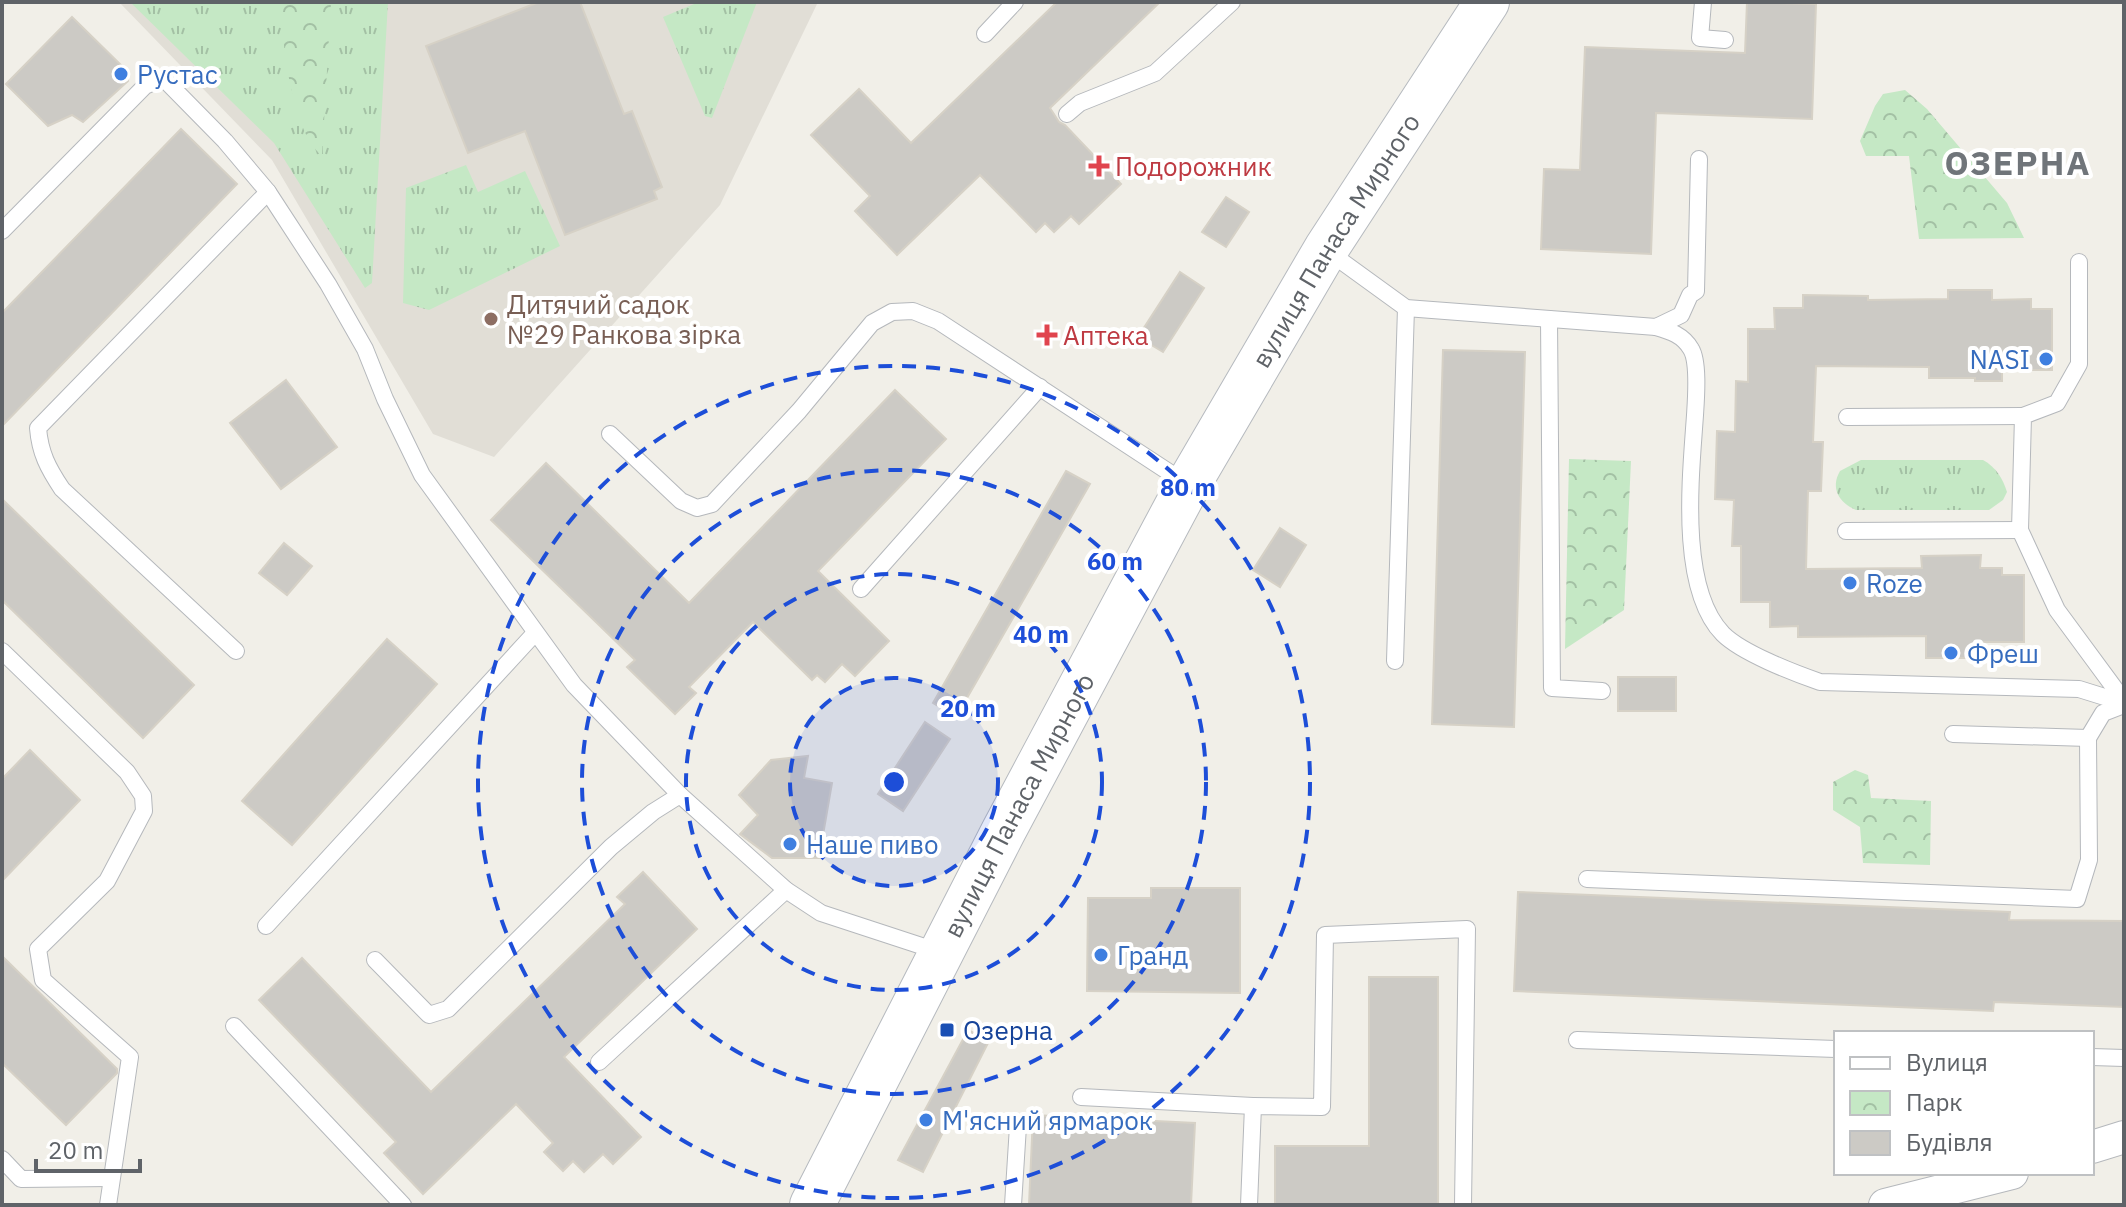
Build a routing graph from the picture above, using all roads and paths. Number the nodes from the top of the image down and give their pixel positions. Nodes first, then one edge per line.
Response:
1 (1015, 2) edge
2 (1232, 2) edge
3 (1487, 2) edge
4 (1703, 2) edge
5 (985, 34) dead end
6 (1725, 40) dead end
7 (1067, 114) dead end
8 (1699, 159) dead end
9 (268, 192) junction
10 (2, 231) edge
11 (1326, 249) junction
12 (2079, 262) dead end
13 (1406, 308) junction
14 (1549, 319) junction
15 (1656, 327) junction
16 (1040, 387) junction
17 (2023, 416) junction
18 (1847, 417) dead end
19 (610, 434) dead end
20 (1188, 485) junction
21 (2020, 530) junction
22 (1846, 531) dead end
23 (861, 589) dead end
24 (535, 633) junction
25 (2, 651) edge
26 (236, 651) dead end
27 (1395, 661) dead end
28 (1602, 691) dead end
29 (2124, 703) edge
30 (1953, 734) dead end
31 (2088, 738) junction
32 (680, 795) junction
33 (1587, 879) dead end
34 (786, 890) junction
35 (266, 926) dead end
36 (941, 953) junction
37 (375, 960) dead end
38 (234, 1026) dead end
39 (1577, 1040) dead end
40 (1834, 1049) edge
41 (2094, 1057) edge
42 (2124, 1058) edge
43 (599, 1062) dead end
44 (1081, 1097) dead end
45 (1253, 1106) junction
46 (1018, 1126) dead end
47 (2124, 1137) edge
48 (2094, 1146) edge
49 (2, 1159) edge
50 (2004, 1175) edge
51 (110, 1178) junction
52 (108, 1205) edge
53 (403, 1205) edge
54 (812, 1205) edge
55 (1013, 1205) edge
56 (1249, 1205) edge
57 (1463, 1205) edge
58 (1885, 1205) edge

1 - 5 lane
2 - 7 lane
3 - 11 main road, вулиця Панаса Мирного
4 - 6 lane
8 - 15 lane
9 - 10 lane
9 - 24 lane
9 - 26 lane
11 - 13 lane
11 - 20 main road, вулиця Панаса Мирного
12 - 17 lane
13 - 14 lane
13 - 27 lane
14 - 15 lane
14 - 28 lane
15 - 29 lane
16 - 19 lane
16 - 20 lane
16 - 23 lane
17 - 18 lane
17 - 21 lane
20 - 36 main road, вулиця Панаса Мирного
21 - 22 lane
21 - 29 lane
24 - 32 lane
24 - 35 lane
25 - 51 lane
29 - 31 lane
30 - 31 lane
31 - 33 lane
32 - 34 lane
32 - 37 lane
34 - 36 lane
34 - 43 lane
36 - 54 main road, вулиця Панаса Мирного
38 - 53 lane
39 - 40 lane
41 - 42 lane
44 - 45 lane
45 - 56 lane
45 - 57 lane
46 - 55 lane
47 - 48 street
49 - 51 lane
50 - 58 street
51 - 52 lane

